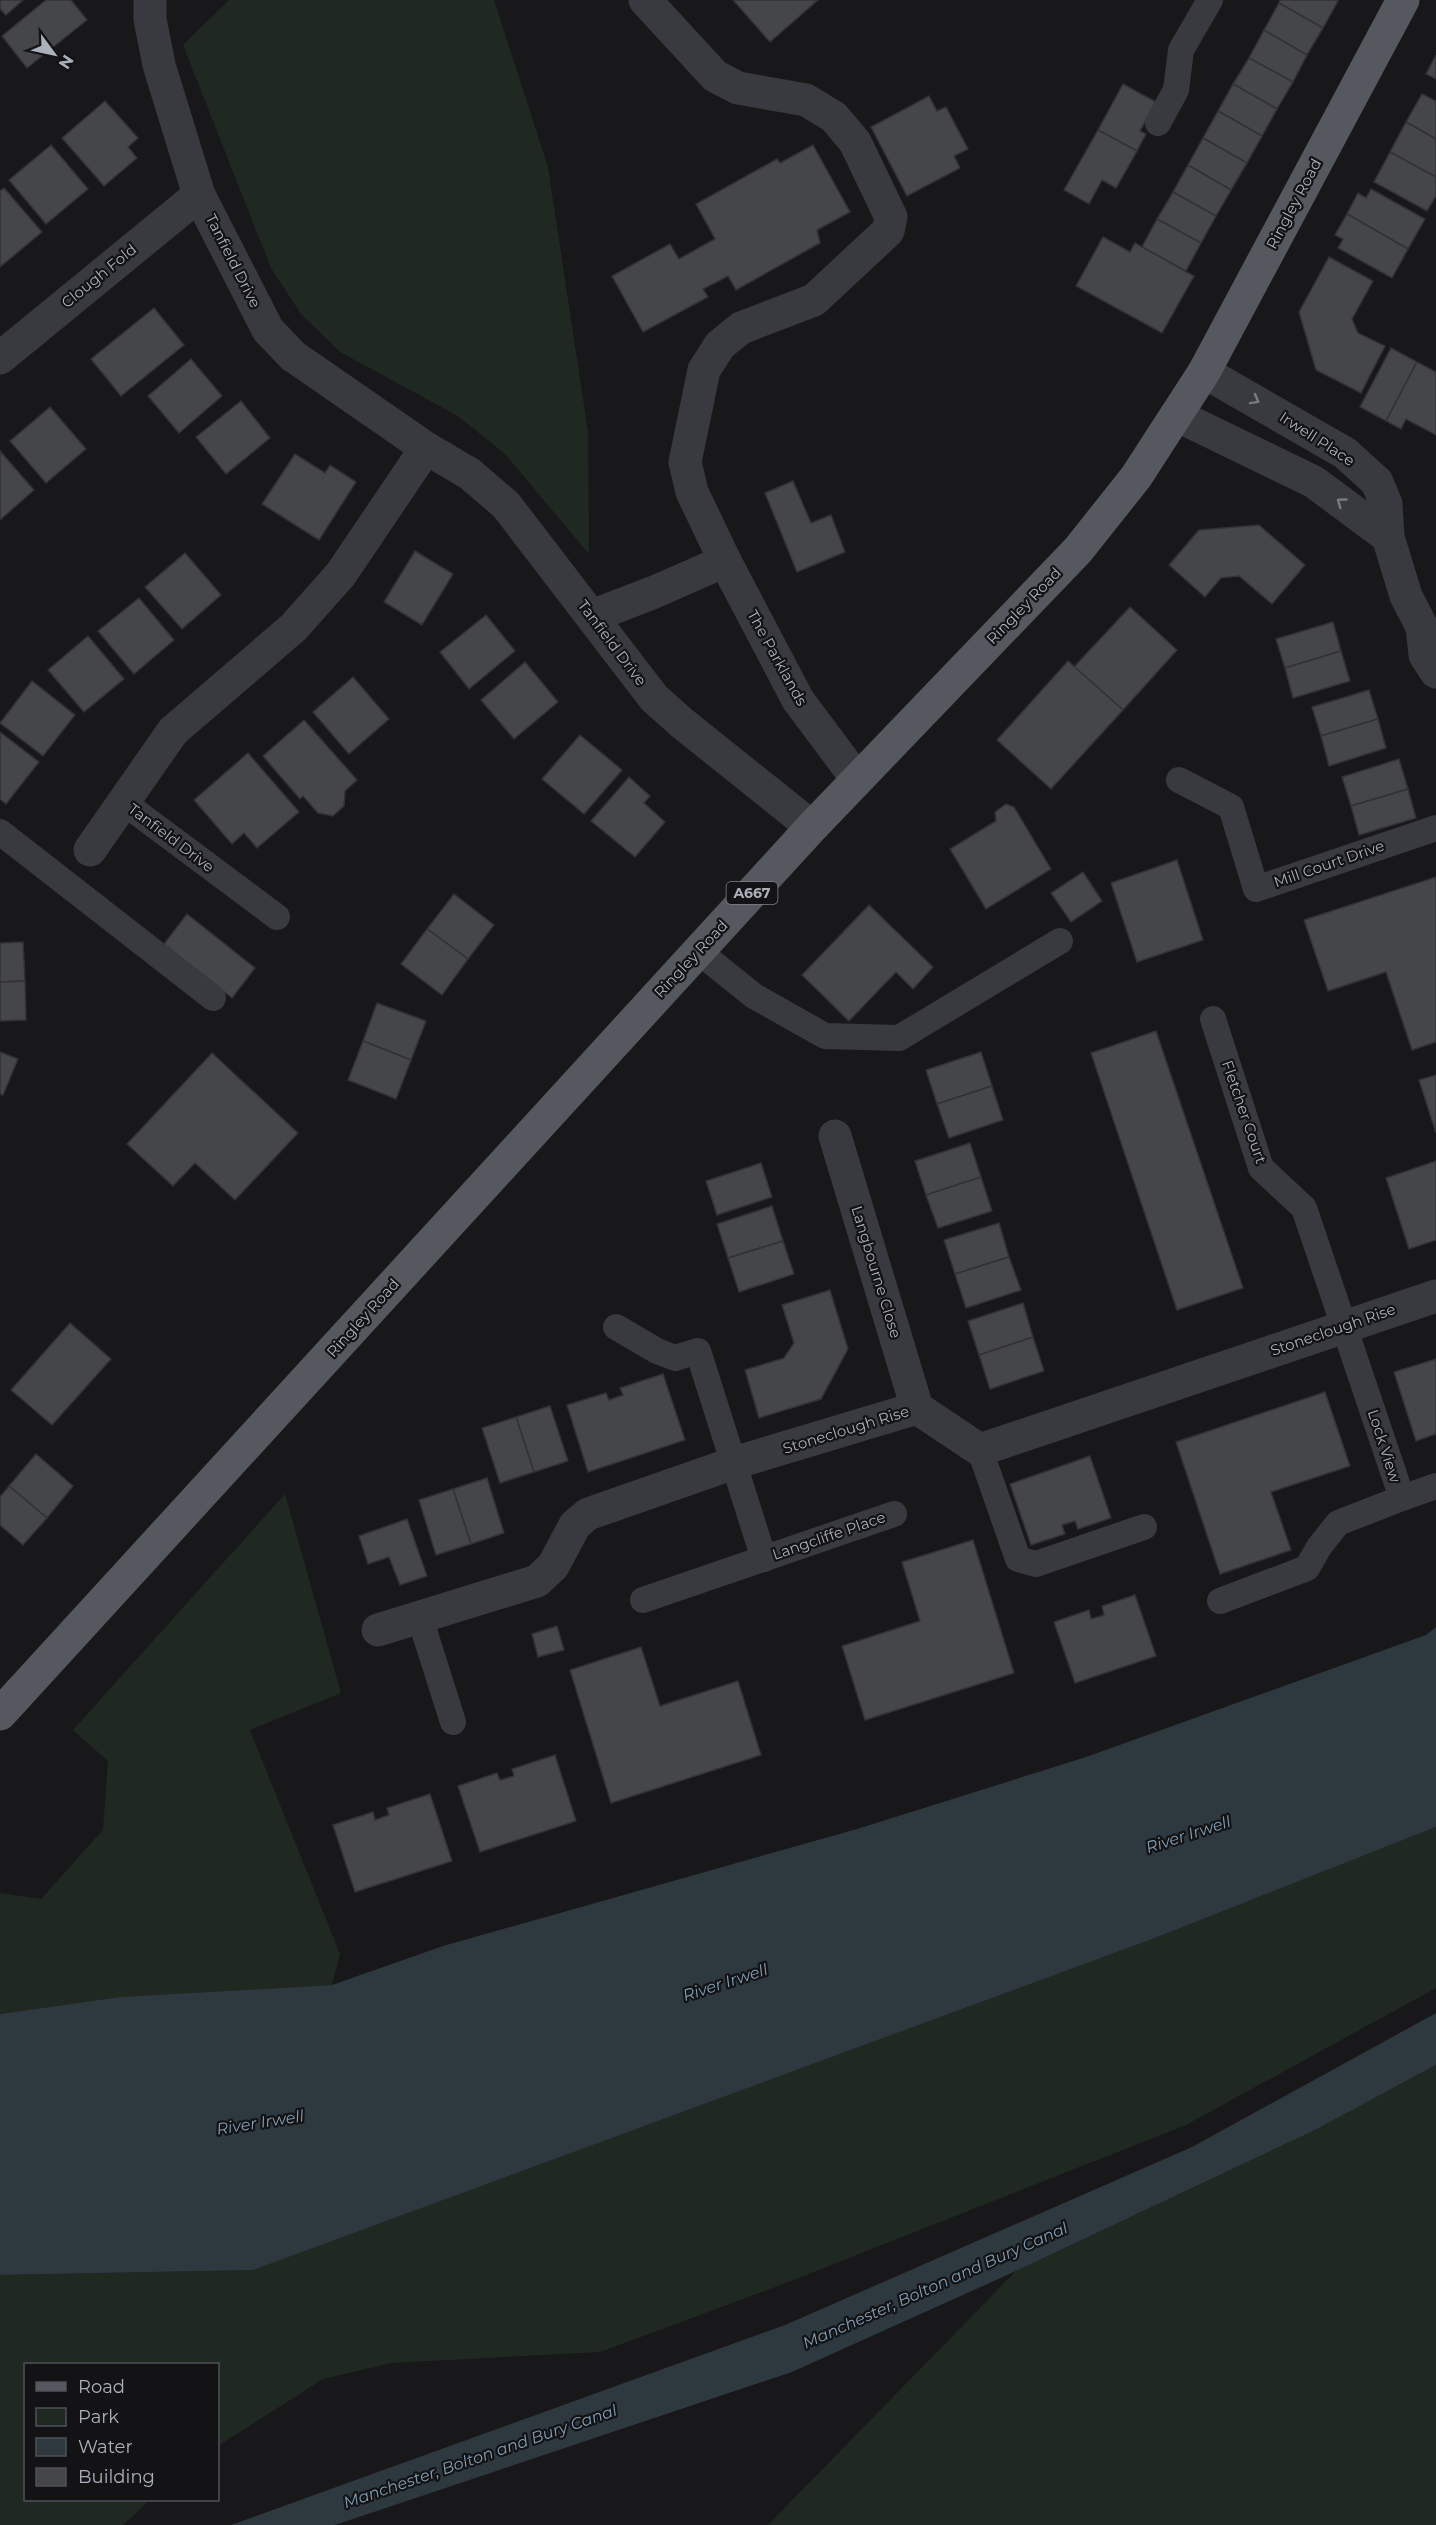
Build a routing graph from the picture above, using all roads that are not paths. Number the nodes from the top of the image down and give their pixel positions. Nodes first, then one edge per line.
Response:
1 (150, 0) edge
2 (645, 0) edge
3 (1210, 0) edge
4 (1403, 0) edge
5 (1158, 123) dead end
6 (199, 195) junction
7 (0, 358) edge
8 (1204, 372) junction
9 (1176, 415) junction
10 (426, 448) junction
11 (1388, 537) junction
12 (725, 561) junction
13 (592, 616) junction
14 (1429, 631) edge
15 (1436, 672) edge
16 (857, 779) junction
17 (1179, 780) dead end
18 (123, 802) junction
19 (812, 827) junction
20 (1436, 828) edge
21 (0, 832) edge
22 (90, 850) dead end
23 (277, 917) dead end
24 (1060, 941) dead end
25 (698, 951) junction
26 (213, 998) dead end
27 (1213, 1019) dead end
28 (836, 1136) dead end
29 (1436, 1296) edge
30 (1344, 1326) junction
31 (616, 1327) dead end
32 (917, 1408) junction
33 (980, 1450) junction
34 (734, 1463) junction
35 (1436, 1486) edge
36 (1402, 1498) junction
37 (894, 1514) dead end
38 (1144, 1527) dead end
39 (764, 1558) junction
40 (643, 1600) dead end
41 (1220, 1601) dead end
42 (420, 1618) junction
43 (378, 1630) dead end
44 (0, 1714) edge
45 (453, 1722) dead end

1 - 6 street, Tanfield Drive
2 - 12 street, The Parklands
3 - 5 lane
4 - 8 main road, Ringley Road / A667
6 - 7 street, Clough Fold
6 - 10 street, Tanfield Drive
8 - 9 main road, Ringley Road / A667
8 -> 11 street, Irwell Place
11 -> 9 street
9 - 16 main road, Ringley Road / A667
10 - 13 street, Tanfield Drive
10 - 18 street, Tanfield Drive
11 - 14 street, Irwell Place
12 - 13 street
12 - 16 street, The Parklands
13 - 19 street, Tanfield Drive
14 - 15 street, Irwell Place
16 - 19 main road, Ringley Road / A667
17 - 20 lane, Mill Court Drive
18 - 22 street, Tanfield Drive
18 - 23 lane, Tanfield Drive
19 - 25 main road, Ringley Road / A667
21 - 26 lane
24 - 25 lane
25 - 44 main road, Ringley Road / A667
27 - 30 lane, Fletcher Court
28 - 32 street, Langbourne Close
29 - 30 street, Stoneclough Rise
30 - 33 street, Stoneclough Rise
30 - 36 lane, Lock View
31 - 34 lane, Langcliffe Place
32 - 33 street, Stoneclough Rise
32 - 34 street, Stoneclough Rise
33 - 38 lane
34 - 39 lane, Langcliffe Place
34 - 42 street, Stoneclough Rise
35 - 36 lane
36 - 41 lane, Lock View
37 - 39 lane, Langcliffe Place
39 - 40 lane, Langcliffe Place
42 - 43 street, Stoneclough Rise
42 - 45 lane

